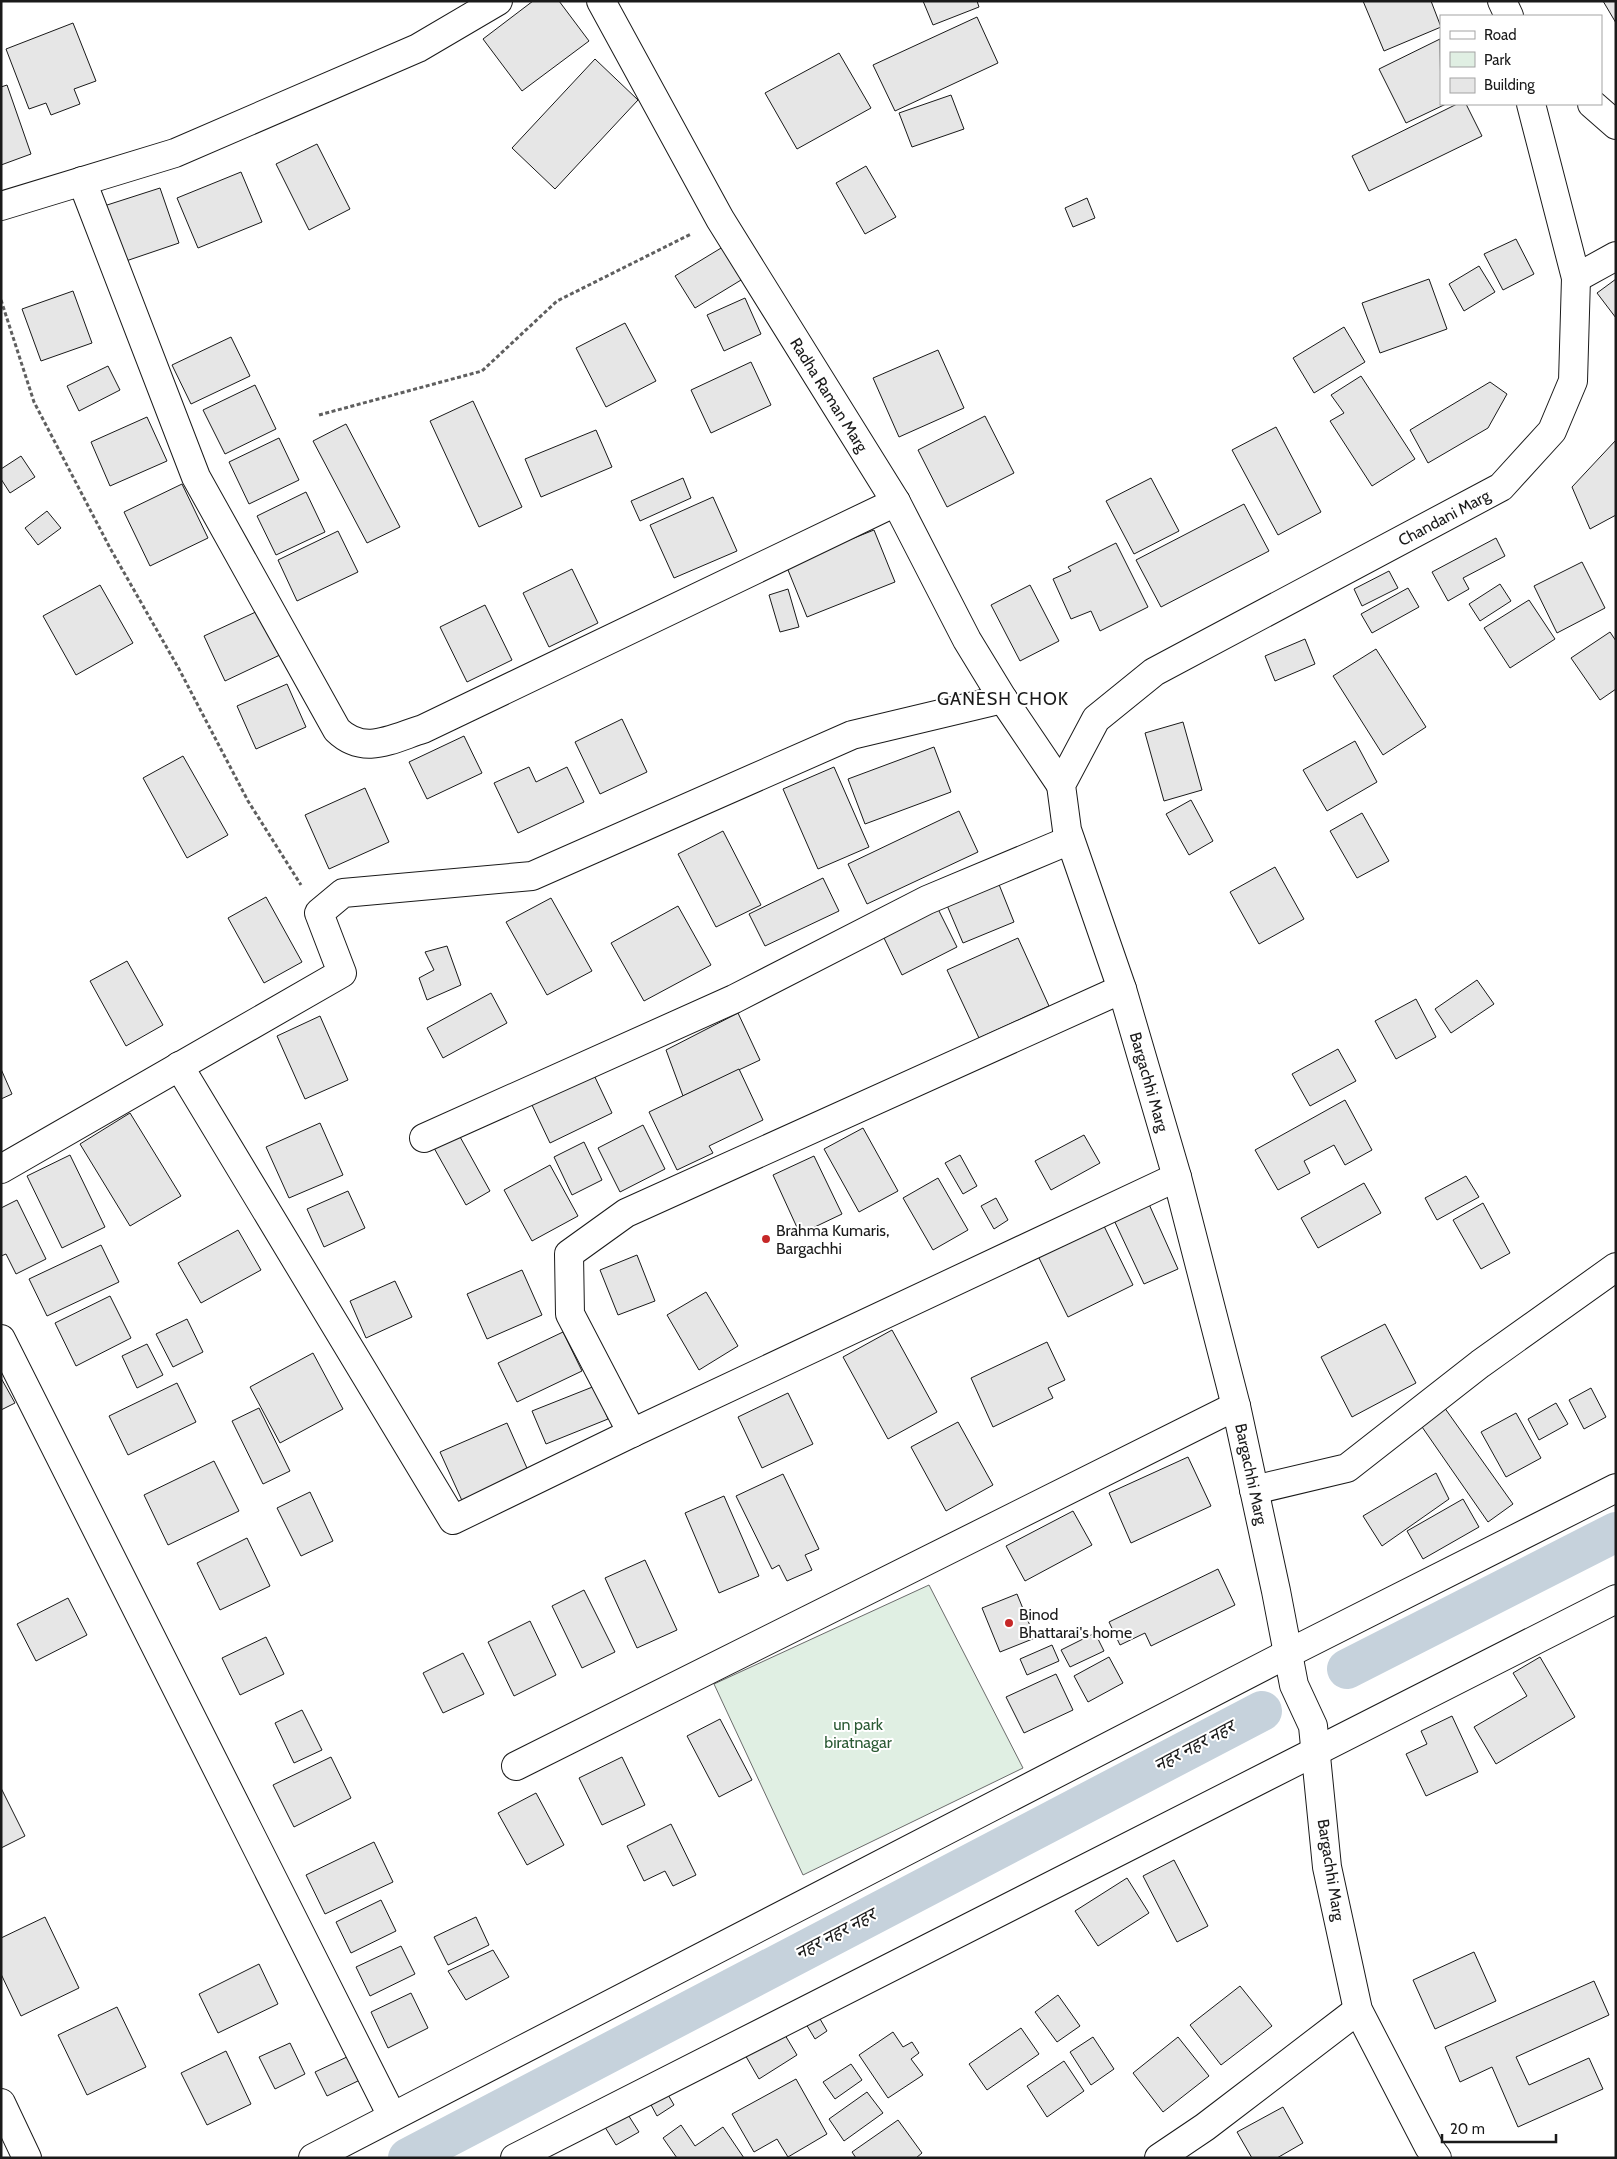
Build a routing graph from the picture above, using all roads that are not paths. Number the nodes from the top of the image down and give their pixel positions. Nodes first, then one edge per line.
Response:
1 (498, 1) edge
2 (601, 1) edge
3 (1502, 1) edge
4 (1509, 15) edge
5 (1531, 105) edge
6 (1593, 105) edge
7 (1616, 125) edge
8 (82, 181) junction
9 (1, 206) edge
10 (1616, 256) edge
11 (1576, 278) junction
12 (896, 502) junction
13 (1003, 699) junction
14 (1061, 785) junction
15 (1070, 840) junction
16 (1122, 989) junction
17 (179, 1066) junction
18 (424, 1138) dead end
19 (1, 1169) edge
20 (1177, 1177) junction
21 (1616, 1267) edge
22 (1, 1339) edge
23 (1236, 1406) junction
24 (632, 1433) junction
25 (1616, 1488) edge
26 (1254, 1490) junction
27 (1616, 1599) edge
28 (1289, 1653) junction
29 (1314, 1739) junction
30 (516, 1766) dead end
31 (1358, 2010) junction
32 (1, 2103) edge
33 (392, 2116) junction
34 (27, 2158) edge
35 (313, 2158) edge
36 (515, 2158) edge
37 (1159, 2158) edge
38 (1437, 2158) edge

1 - 8 street
2 - 12 street, Radha Raman Marg
3 - 4 street
5 - 11 street, Chandani Marg
6 - 7 street
8 - 9 street
8 - 12 street
10 - 11 street
11 - 14 street, Chandani Marg
12 - 13 street, Radha Raman Marg
13 - 14 street, Radha Raman Marg
13 - 17 street
14 - 15 street, Bargachhi Marg
15 - 16 street, Bargachhi Marg
15 - 18 street
16 - 20 street, Bargachhi Marg
16 - 24 street
17 - 19 street
17 - 24 street
20 - 23 street, Bargachhi Marg
20 - 24 street
21 - 26 street
22 - 33 street
23 - 26 street, Bargachhi Marg
23 - 30 street
25 - 28 street
26 - 28 street, Bargachhi Marg
27 - 29 street
28 - 29 street, Bargachhi Marg
28 - 33 street
29 - 31 street, Bargachhi Marg
29 - 36 street
31 - 37 street
31 - 38 street, Bargachhi Marg
32 - 34 street
33 - 35 street

